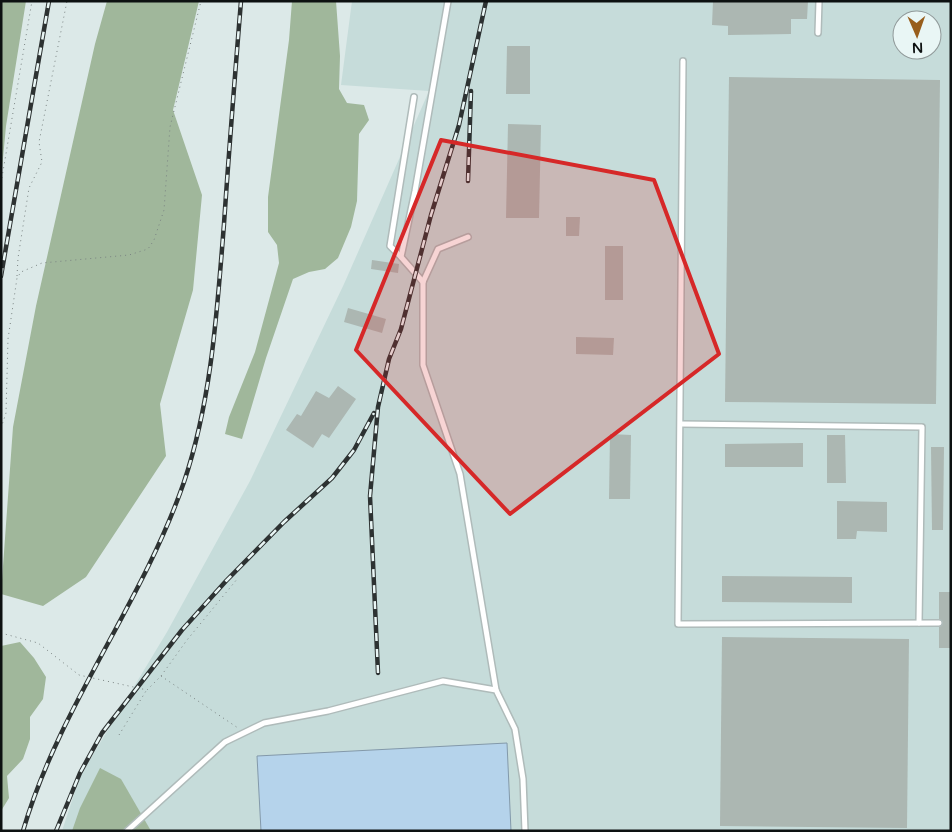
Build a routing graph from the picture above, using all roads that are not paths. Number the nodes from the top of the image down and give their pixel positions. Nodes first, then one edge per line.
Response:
1 (448, 1) edge
2 (819, 1) edge
3 (818, 33) dead end
4 (683, 61) dead end
5 (414, 97) dead end
6 (468, 237) dead end
7 (401, 257) junction
8 (423, 282) junction
9 (681, 424) junction
10 (919, 623) junction
11 (939, 623) dead end
12 (496, 690) junction
13 (127, 831) edge
14 (525, 831) edge

1 - 7 lane
2 - 3 lane
4 - 9 lane
5 - 7 lane
6 - 8 lane
7 - 8 lane
8 - 12 lane
9 - 10 lane
9 - 10 lane
10 - 11 lane
12 - 13 lane
12 - 14 lane

